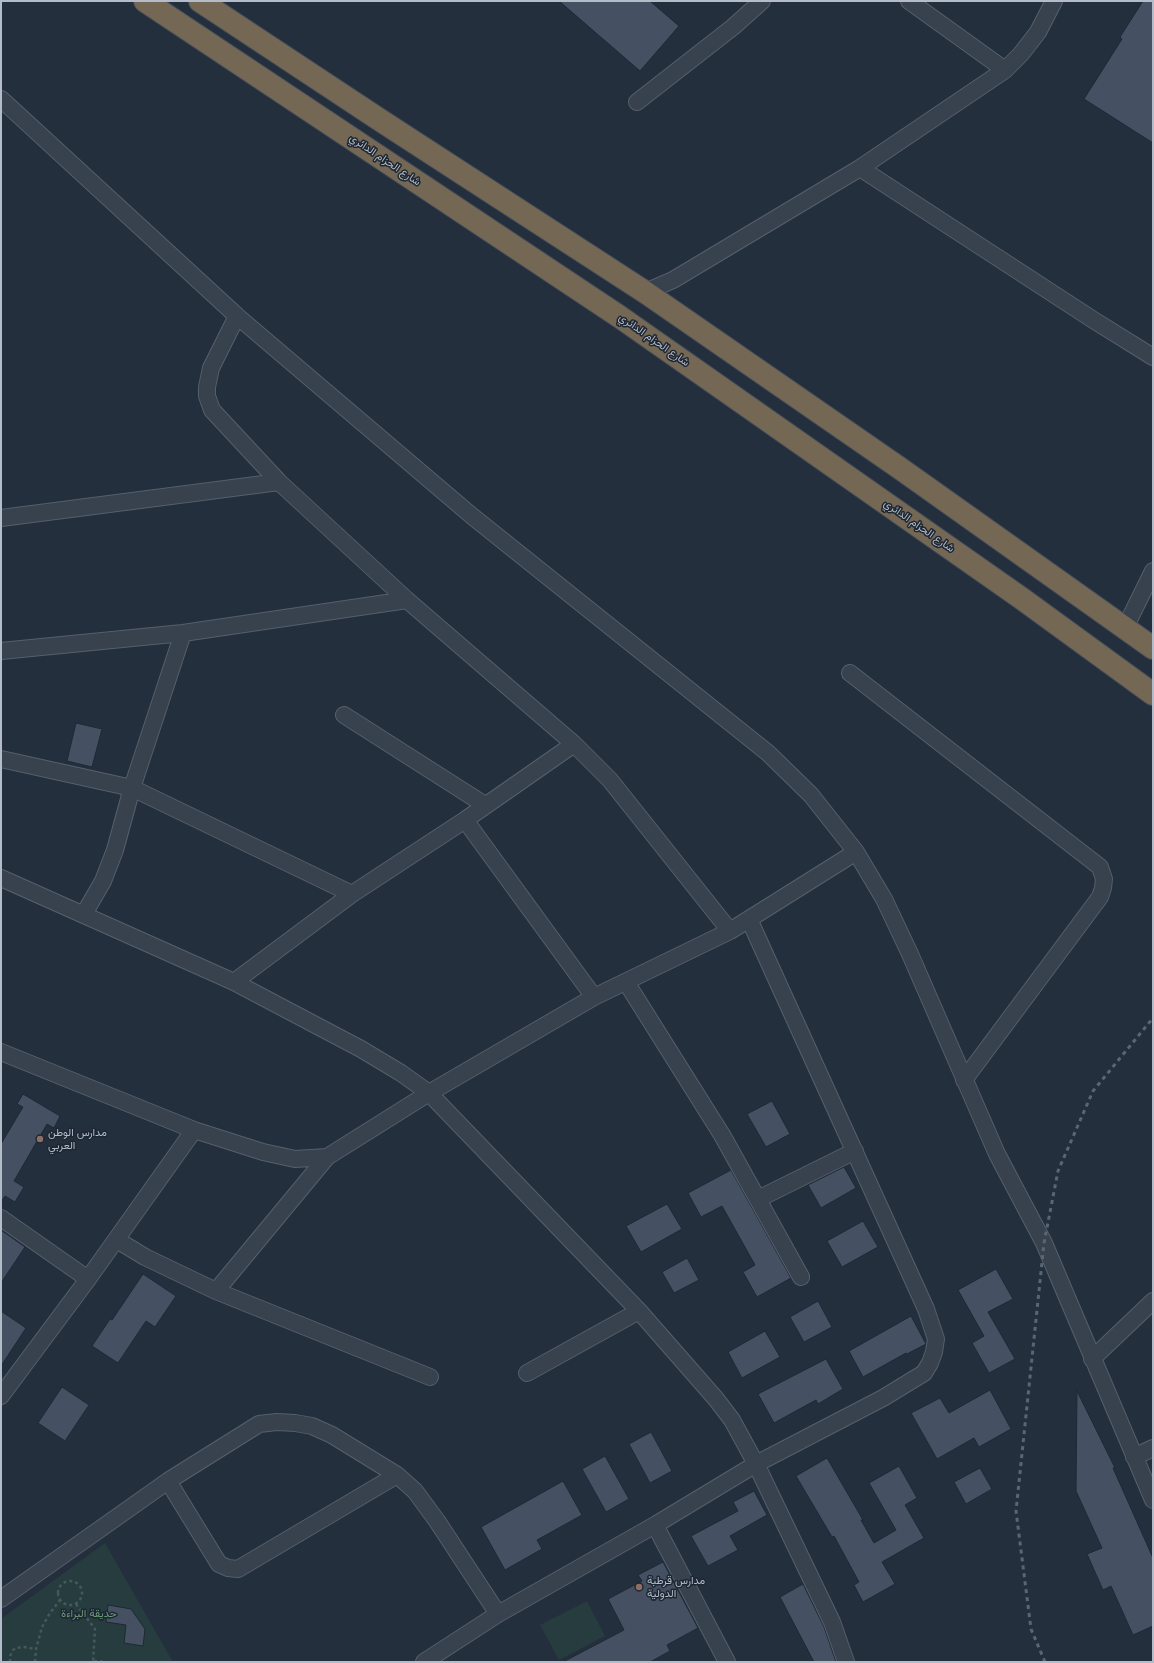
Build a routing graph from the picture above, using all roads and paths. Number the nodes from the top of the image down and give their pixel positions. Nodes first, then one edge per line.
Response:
1 (145, 1) edge
2 (200, 1) edge
3 (762, 1) edge
4 (909, 1) edge
5 (1054, 1) edge
6 (1005, 70) junction
7 (1, 99) edge
8 (638, 102) dead end
9 (860, 168) junction
10 (645, 292) junction
11 (237, 316) junction
12 (1153, 357) edge
13 (279, 482) junction
14 (1, 518) edge
15 (1153, 571) edge
16 (408, 600) junction
17 (1125, 628) junction
18 (183, 633) junction
19 (1153, 648) edge
20 (1, 651) edge
21 (850, 673) dead end
22 (1153, 694) edge
23 (344, 715) dead end
24 (574, 744) junction
25 (1, 759) edge
26 (132, 788) junction
27 (485, 805) junction
28 (465, 820) junction
29 (856, 852) junction
30 (1, 878) edge
31 (352, 894) junction
32 (84, 914) junction
33 (749, 920) junction
34 (730, 931) junction
35 (234, 982) junction
36 (626, 982) junction
37 (594, 997) junction
38 (1, 1052) edge
39 (964, 1080) junction
40 (429, 1092) junction
41 (194, 1130) junction
42 (855, 1151) junction
43 (327, 1157) junction
44 (758, 1199) junction
45 (1, 1218) edge
46 (117, 1240) junction
47 (801, 1277) dead end
48 (88, 1279) junction
49 (216, 1291) junction
50 (1153, 1301) edge
51 (639, 1311) junction
52 (1092, 1359) junction
53 (527, 1373) dead end
54 (430, 1377) dead end
55 (1, 1396) edge
56 (1153, 1448) edge
57 (1134, 1457) junction
58 (756, 1464) junction
59 (397, 1475) junction
60 (168, 1481) junction
61 (1153, 1500) edge
62 (655, 1524) junction
63 (1, 1599) edge
64 (60, 1600) junction
65 (76, 1604) junction
66 (498, 1614) junction
67 (36, 1649) junction
68 (94, 1661) edge
69 (10, 1662) edge
70 (35, 1662) edge
71 (105, 1662) edge
72 (424, 1662) edge
73 (728, 1662) edge
74 (846, 1662) edge

1 - 22 highway, شارع الحزام الدائري
2 - 10 highway
3 - 8 street
4 - 6 street
5 - 6 street
6 - 9 street
7 - 11 street
9 - 10 street
9 - 12 street
10 - 17 highway
11 - 13 street
11 - 29 street
13 - 14 street
13 - 16 street
15 - 17 street
16 - 18 street
16 - 24 street
17 - 19 highway
18 - 20 street
18 - 26 street
21 - 39 street
23 - 27 street
24 - 27 street
24 - 34 street
25 - 26 street
26 - 31 street
26 - 32 street
27 - 28 street
28 - 31 street
28 - 37 street
29 - 33 street
29 - 39 street
30 - 32 street
31 - 35 street
32 - 35 street
33 - 34 street
33 - 42 street
34 - 36 street
35 - 40 street
36 - 37 street
36 - 44 street
37 - 40 street
38 - 41 street
39 - 52 street
40 - 43 street
40 - 51 street
41 - 43 street
41 - 46 street
42 - 44 street
42 - 58 street
43 - 49 street
44 - 47 street
45 - 48 street
46 - 48 street
46 - 49 street
48 - 55 street
49 - 54 street
50 - 52 street
51 - 53 street
51 - 58 street
52 - 57 street
56 - 57 street
57 - 61 street
58 - 62 street
58 - 74 street
59 - 60 street
59 - 60 street
59 - 66 street
60 - 63 street
62 - 66 street
62 - 73 street
64 - 65 path
64 - 65 path
64 - 67 path
65 - 68 path
66 - 72 street
67 - 69 path
67 - 70 path
68 - 71 path

